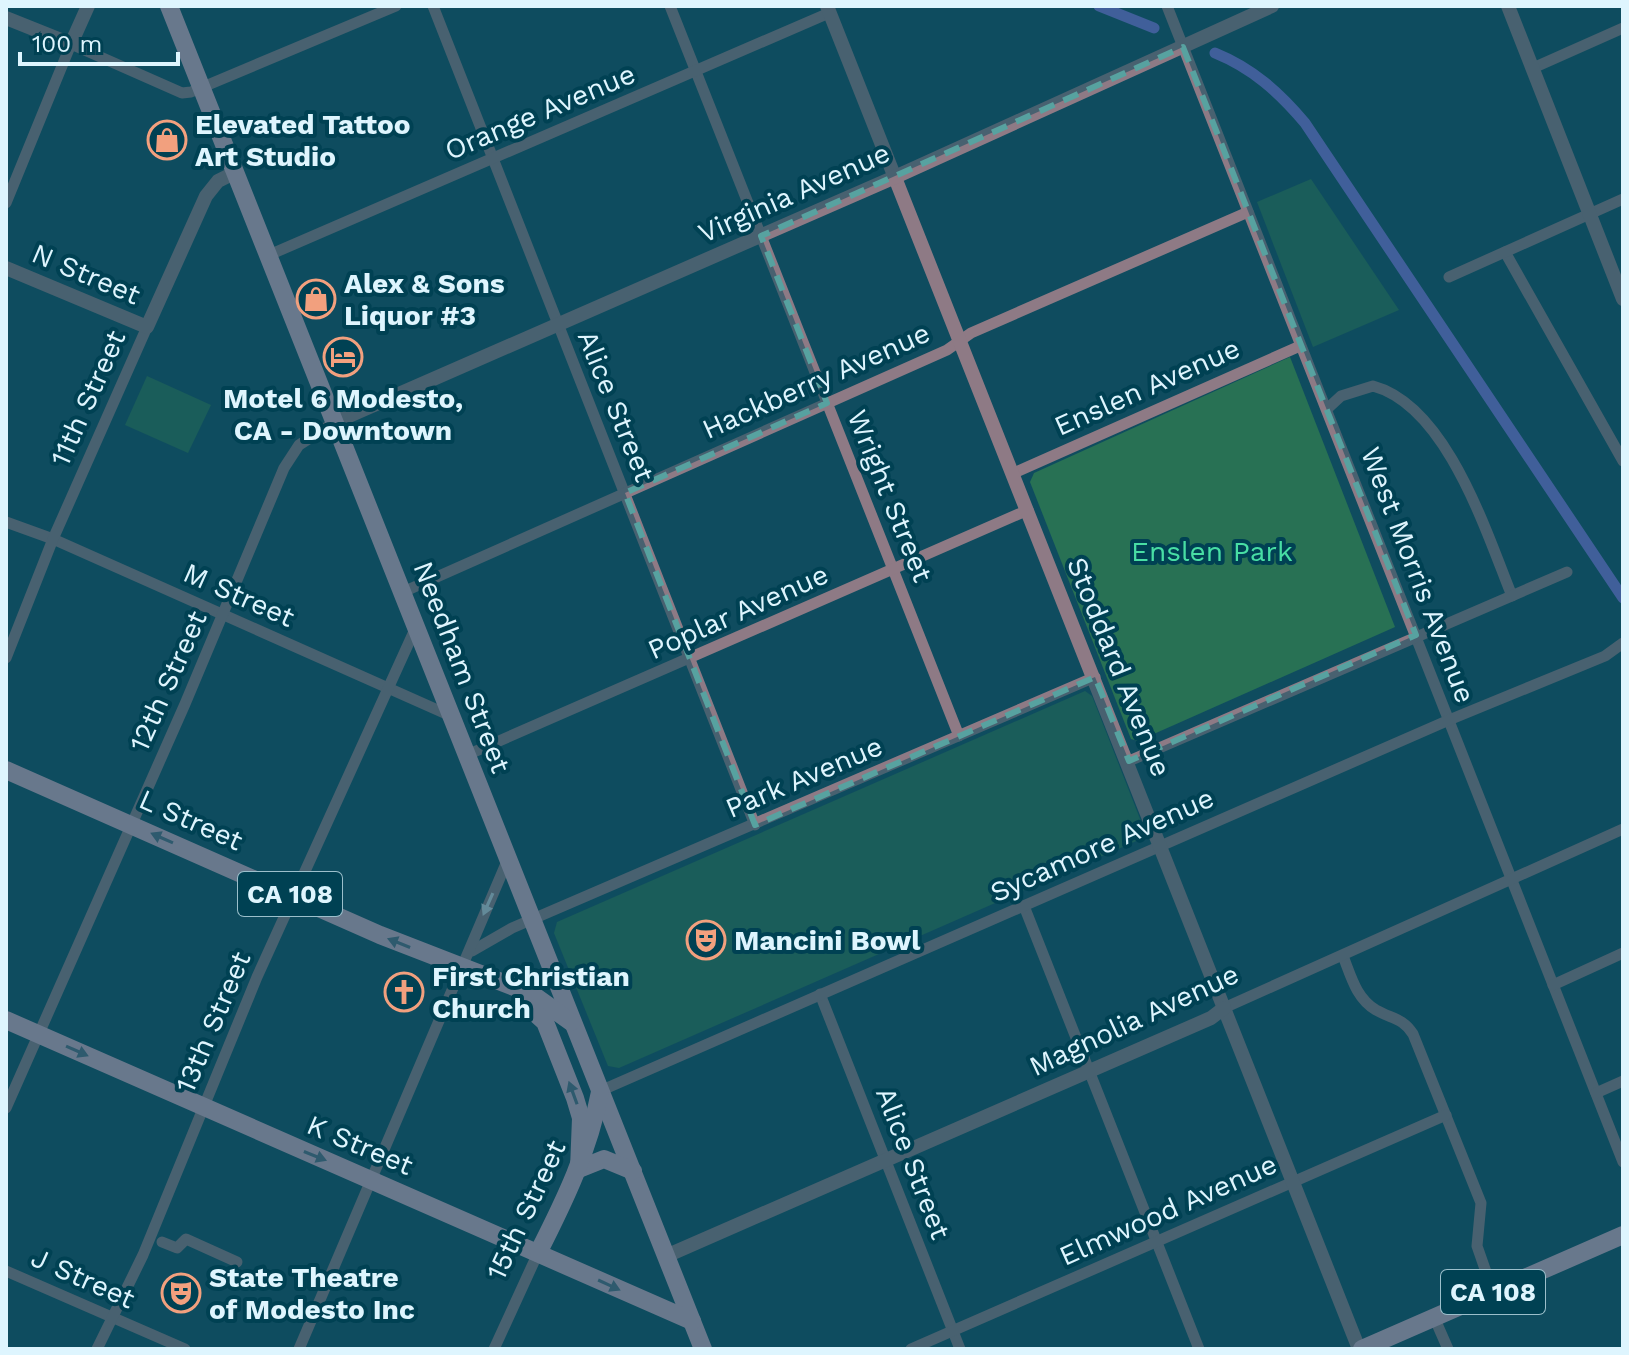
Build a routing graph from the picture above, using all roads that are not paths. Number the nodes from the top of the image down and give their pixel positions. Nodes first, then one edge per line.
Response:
1 (88, 6) edge
2 (169, 6) edge
3 (396, 6) edge
4 (433, 6) edge
5 (670, 6) edge
6 (1167, 6) edge
7 (1272, 6) edge
8 (1508, 6) edge
9 (828, 9) edge
10 (6, 18) edge
11 (1623, 28) edge
12 (71, 44) junction
13 (1183, 47) junction
14 (1533, 68) junction
15 (695, 70) junction
16 (203, 89) junction
17 (493, 158) junction
18 (236, 172) junction
19 (895, 177) junction
20 (1623, 199) edge
21 (6, 203) edge
22 (1248, 212) junction
23 (1590, 213) junction
24 (761, 236) junction
25 (1505, 252) junction
26 (269, 255) junction
27 (6, 268) edge
28 (1449, 277) dead end
29 (1623, 299) edge
30 (558, 324) junction
31 (147, 327) junction
32 (961, 340) junction
33 (1300, 346) junction
34 (827, 403) junction
35 (1327, 409) junction
36 (335, 422) junction
37 (1623, 461) edge
38 (1014, 473) junction
39 (625, 493) junction
40 (1028, 510) junction
41 (6, 522) edge
42 (53, 539) junction
43 (893, 570) junction
44 (1567, 572) dead end
45 (403, 592) junction
46 (1512, 596) junction
47 (224, 614) junction
48 (416, 627) junction
49 (1416, 635) junction
50 (1623, 643) edge
51 (6, 658) edge
52 (690, 660) junction
53 (1095, 677) junction
54 (390, 688) junction
55 (451, 716) junction
56 (1449, 720) junction
57 (959, 736) junction
58 (467, 755) junction
59 (1129, 761) junction
60 (6, 770) edge
61 (130, 824) junction
62 (755, 825) junction
63 (1623, 829) edge
64 (1160, 846) junction
65 (508, 859) junction
66 (1510, 878) junction
67 (294, 895) junction
68 (1024, 906) junction
69 (532, 921) junction
70 (472, 951) junction
71 (1623, 953) edge
72 (1343, 956) junction
73 (461, 968) junction
74 (506, 984) junction
75 (1553, 985) junction
76 (820, 994) junction
77 (1224, 1008) junction
78 (6, 1020) edge
79 (571, 1022) junction
80 (37, 1033) junction
81 (1089, 1072) junction
82 (1623, 1081) edge
83 (600, 1091) junction
84 (1596, 1093) junction
85 (203, 1107) junction
86 (6, 1108) edge
87 (1446, 1115) junction
88 (888, 1159) junction
89 (1623, 1162) edge
90 (579, 1169) junction
91 (633, 1171) junction
92 (371, 1179) junction
93 (1293, 1181) junction
94 (1623, 1235) edge
95 (162, 1242) dead end
96 (1157, 1243) junction
97 (538, 1253) junction
98 (666, 1256) junction
99 (237, 1262) dead end
100 (6, 1271) edge
101 (1493, 1292) junction
102 (112, 1317) junction
103 (1434, 1317) junction
104 (692, 1321) junction
105 (952, 1330) junction
106 (700, 1347) edge
107 (97, 1349) edge
108 (185, 1349) edge
109 (299, 1349) edge
110 (494, 1349) edge
111 (911, 1349) edge
112 (960, 1349) edge
113 (1199, 1349) edge
114 (1360, 1349) edge
115 (1448, 1349) edge

1 - 12 street
2 - 16 main road, Needham Street
3 - 16 street
4 - 17 street, Alice Street
5 - 15 street, Wright Street
6 - 13 street, West Morris Avenue
7 - 13 street, Virginia Avenue
8 - 14 street
9 - 15 street, Orange Avenue
9 - 19 street, Stoddard Avenue
10 - 12 street
11 - 14 street
12 - 16 street
12 - 21 street
13 - 19 street, Virginia Avenue
13 - 22 street, West Morris Avenue
14 - 23 street
15 - 17 street, Orange Avenue
15 - 24 street, Wright Street
16 - 18 main road, Needham Street
17 - 26 street, Orange Avenue
17 - 30 street, Alice Street
18 - 26 main road, Needham Street
18 - 31 street, 11th Street
19 - 24 street, Virginia Avenue
19 - 32 street, Stoddard Avenue
20 - 23 street
22 - 32 street, Hackberry Avenue
22 - 33 street, West Morris Avenue
23 - 25 street
23 - 29 street
24 - 30 street, Virginia Avenue
24 - 34 street, Wright Street
25 - 28 street
25 - 37 street
26 - 36 main road, Needham Street
27 - 31 street, N Street
30 - 36 street, Virginia Avenue
30 - 39 street, Alice Street
31 - 42 street, 11th Street
32 - 34 street, Hackberry Avenue
32 - 38 street, Stoddard Avenue
33 - 35 street, West Morris Avenue
33 - 38 street, Enslen Avenue
34 - 39 street, Hackberry Avenue
34 - 43 street, Wright Street
35 - 46 street
35 - 49 street, West Morris Avenue
36 - 45 main road, Needham Street
36 - 47 street, 12th Street
38 - 40 street, Stoddard Avenue
39 - 45 street, Hackberry Avenue
39 - 52 street, Alice Street
40 - 43 street, Poplar Avenue
40 - 53 street, Stoddard Avenue
41 - 42 street, M Street
42 - 47 street, M Street
42 - 51 street, 11th Street
43 - 52 street, Poplar Avenue
43 - 57 street, Wright Street
44 - 46 street
45 - 48 main road, Needham Street
46 - 49 street
47 - 54 street, M Street
47 - 61 street, 12th Street
48 - 54 street, 13th Street
48 - 55 main road, Needham Street
49 - 56 street, West Morris Avenue
49 - 59 street
50 - 56 street, Sycamore Avenue
52 - 58 street, Poplar Avenue
52 - 62 street, Alice Street
53 - 57 street, Park Avenue
53 - 59 street, Stoddard Avenue
54 - 55 street, M Street
54 - 67 street, 13th Street
55 - 58 main road, Needham Street
56 - 64 street, Sycamore Avenue
56 - 66 street, West Morris Avenue
57 - 62 street, Park Avenue
58 - 65 main road, Needham Street
59 - 64 street, Stoddard Avenue
60 - 61 main road, L Street / CA 108
67 -> 61 main road, L Street / CA 108
61 - 80 street, 12th Street
62 - 69 street, Park Avenue
63 - 66 street, Magnolia Avenue
64 - 68 street, Sycamore Avenue
64 - 77 street, Stoddard Avenue
65 - 69 main road, Needham Street
65 -> 70 street
66 - 72 street, Magnolia Avenue
66 - 75 street, West Morris Avenue
73 -> 67 main road, L Street / CA 108
67 - 85 street, 13th Street
68 - 76 street, Sycamore Avenue
68 - 81 street
69 - 70 street, Park Avenue
69 - 79 main road, Needham Street
70 - 73 street
71 - 75 street
72 - 77 street, Magnolia Avenue
72 - 87 street
73 - 74 main road, L Street / CA 108
73 - 92 street
74 - 79 main road, L Street / CA 108
90 -> 74 main road
75 - 84 street, West Morris Avenue
76 - 83 street, Sycamore Avenue
76 - 88 street, Alice Street
77 - 81 street, Magnolia Avenue
77 - 93 street, Stoddard Avenue
78 - 80 main road, K Street
79 - 83 main road, Needham Street
80 -> 85 main road, K Street
80 - 86 street, 12th Street
81 - 88 street, Magnolia Avenue
81 - 96 street
82 - 84 street
83 - 90 main road, 15th Street
83 - 91 main road, Needham Street
84 - 89 street, West Morris Avenue
85 -> 92 main road, K Street
85 - 102 street, 13th Street
87 - 93 street, Elmwood Avenue
87 - 101 street
88 - 98 street, Magnolia Avenue
88 - 105 street, Alice Street
90 - 91 main road
90 - 97 main road, 15th Street
91 - 98 main road, Needham Street
92 - 97 main road, K Street
92 - 109 street
93 - 96 street, Elmwood Avenue
93 - 114 street, Stoddard Avenue
94 - 101 main road, CA 108
95 - 99 street
96 - 105 street, Elmwood Avenue
96 - 113 street
97 -> 104 main road, K Street
97 - 110 street, 15th Street
98 - 104 main road, Needham Street
100 - 102 street, J Street
101 - 103 main road, CA 108
102 - 107 street, 13th Street
102 - 108 street, J Street
103 - 114 main road, CA 108
103 - 115 street
104 - 106 main road, Needham Street
105 - 111 street, Elmwood Avenue
105 - 112 street, Alice Street

